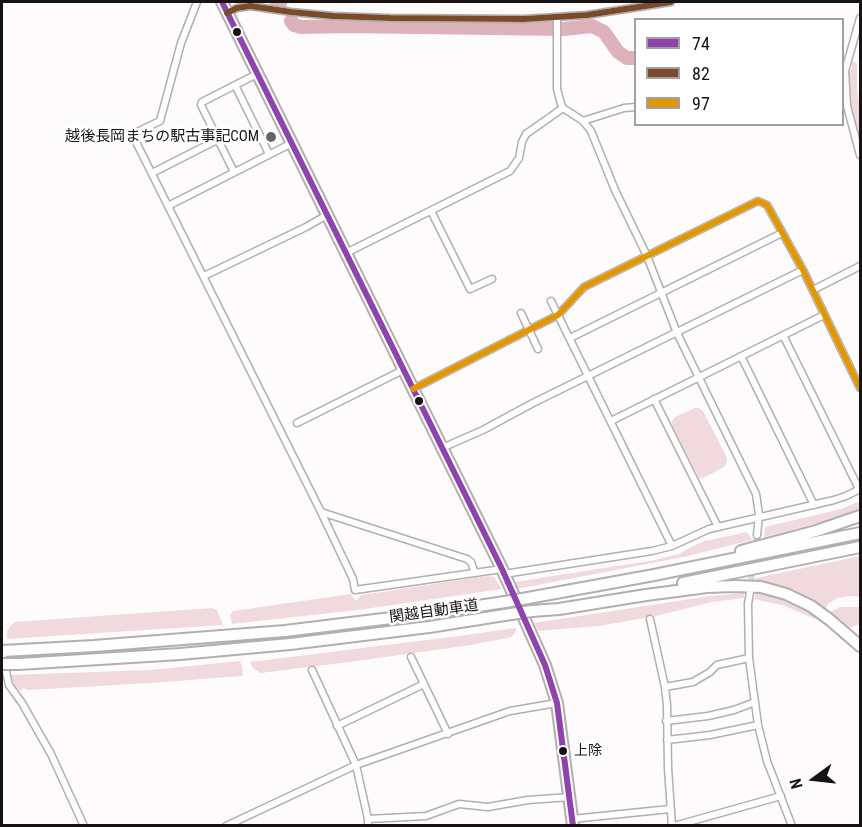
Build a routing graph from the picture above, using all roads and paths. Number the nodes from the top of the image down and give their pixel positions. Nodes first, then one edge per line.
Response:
1 (197, 2) edge
2 (222, 2) edge
3 (667, 2) edge
4 (227, 13) junction
5 (861, 18) edge
6 (557, 21) junction
7 (844, 71) edge
8 (257, 74) junction
9 (235, 86) junction
10 (634, 107) edge
11 (563, 108) junction
12 (583, 121) junction
13 (217, 140) junction
14 (292, 143) junction
15 (269, 154) junction
16 (861, 155) edge
17 (234, 172) junction
18 (152, 173) junction
19 (168, 206) junction
20 (431, 211) junction
21 (327, 215) junction
22 (782, 233) junction
23 (346, 253) junction
24 (647, 256) junction
25 (861, 266) edge
26 (803, 270) junction
27 (204, 276) junction
28 (492, 279) dead end
29 (813, 290) junction
30 (661, 293) junction
31 (551, 301) dead end
32 (521, 313) dead end
33 (558, 315) junction
34 (824, 315) junction
35 (528, 330) junction
36 (677, 333) junction
37 (783, 334) junction
38 (570, 338) junction
39 (538, 349) dead end
40 (741, 356) junction
41 (403, 370) junction
42 (588, 377) junction
43 (698, 377) junction
44 (861, 388) edge
45 (413, 389) junction
46 (654, 399) junction
47 (610, 421) junction
48 (297, 423) dead end
49 (442, 448) junction
50 (860, 489) edge
51 (814, 504) junction
52 (321, 512) junction
53 (861, 516) edge
54 (759, 518) junction
55 (718, 527) junction
56 (861, 533) edge
57 (758, 535) tunnel mouth
58 (672, 546) junction
59 (861, 547) edge
60 (503, 571) junction
61 (475, 573) junction
62 (583, 588) junction
63 (750, 592) tunnel mouth
64 (532, 611) junction
65 (650, 619) dead end
66 (861, 646) edge
67 (2, 652) edge
68 (411, 657) dead end
69 (749, 658) junction
70 (2, 664) edge
71 (312, 669) dead end
72 (424, 684) junction
73 (665, 687) junction
74 (755, 702) junction
75 (556, 703) junction
76 (666, 721) junction
77 (758, 725) junction
78 (337, 726) junction
79 (448, 734) junction
80 (667, 740) junction
81 (356, 765) junction
82 (780, 796) junction
83 (570, 797) junction
84 (670, 809) junction
85 (368, 822) edge
86 (573, 822) edge
87 (84, 825) edge
88 (226, 825) edge
89 (673, 825) edge
90 (792, 825) edge

1 - 18 street
2 - 4 highway
3 - 6 street
4 - 6 street
4 - 8 highway
5 - 7 street
6 - 11 street
7 - 16 street
8 - 9 street
8 - 14 highway
9 - 13 street
9 - 15 street
10 - 12 street
11 - 12 street
11 - 20 street
12 - 24 street
13 - 17 street
13 - 18 street
14 - 15 street
14 - 21 highway
15 - 17 street
17 - 19 street
18 - 19 street
19 - 27 street
20 - 23 street
20 - 28 street
21 - 23 highway
21 - 27 street
22 - 24 street
22 - 26 street
22 - 30 street
23 - 41 highway
24 - 30 street
24 - 33 street
25 - 29 street
26 - 29 street
26 - 36 street
27 - 52 street
29 - 34 street
30 - 36 street
30 - 38 street
31 - 33 street
32 - 35 street
33 - 35 street
33 - 38 street
34 - 37 street
34 - 44 street
35 - 39 street
35 - 45 street
36 - 42 street
36 - 43 street
37 - 40 street
37 - 50 street
38 - 42 street
40 - 43 street
40 - 51 street
41 - 45 highway
41 - 48 street
42 - 47 street
42 - 49 street
43 - 46 street
43 - 54 street
45 - 49 highway
46 - 47 street
46 - 55 street
47 - 58 street
49 - 60 highway
50 - 51 street
51 - 54 street
52 - 61 street
52 - 61 street
53 - 62 highway
54 - 55 street
54 - 57 street
55 - 58 street
56 - 62 highway, 関越自動車道
58 - 60 street
59 - 64 highway, 関越自動車道
60 - 61 street
60 - 75 highway
62 - 67 highway, 関越自動車道, bridge
63 - 69 street
64 - 66 highway
64 - 70 highway, 関越自動車道, bridge
65 - 73 street
67 - 87 street
68 - 72 street
69 - 73 street
69 - 74 street
71 - 78 street
72 - 78 street
72 - 79 street
73 - 76 street
74 - 76 street
74 - 77 street
75 - 79 street
75 - 83 highway
76 - 80 street
77 - 80 street
77 - 82 street
78 - 81 street
79 - 81 street
80 - 84 street
81 - 85 street
81 - 88 street
82 - 89 street
82 - 90 street
83 - 85 street
83 - 86 highway
84 - 86 street
84 - 89 street

